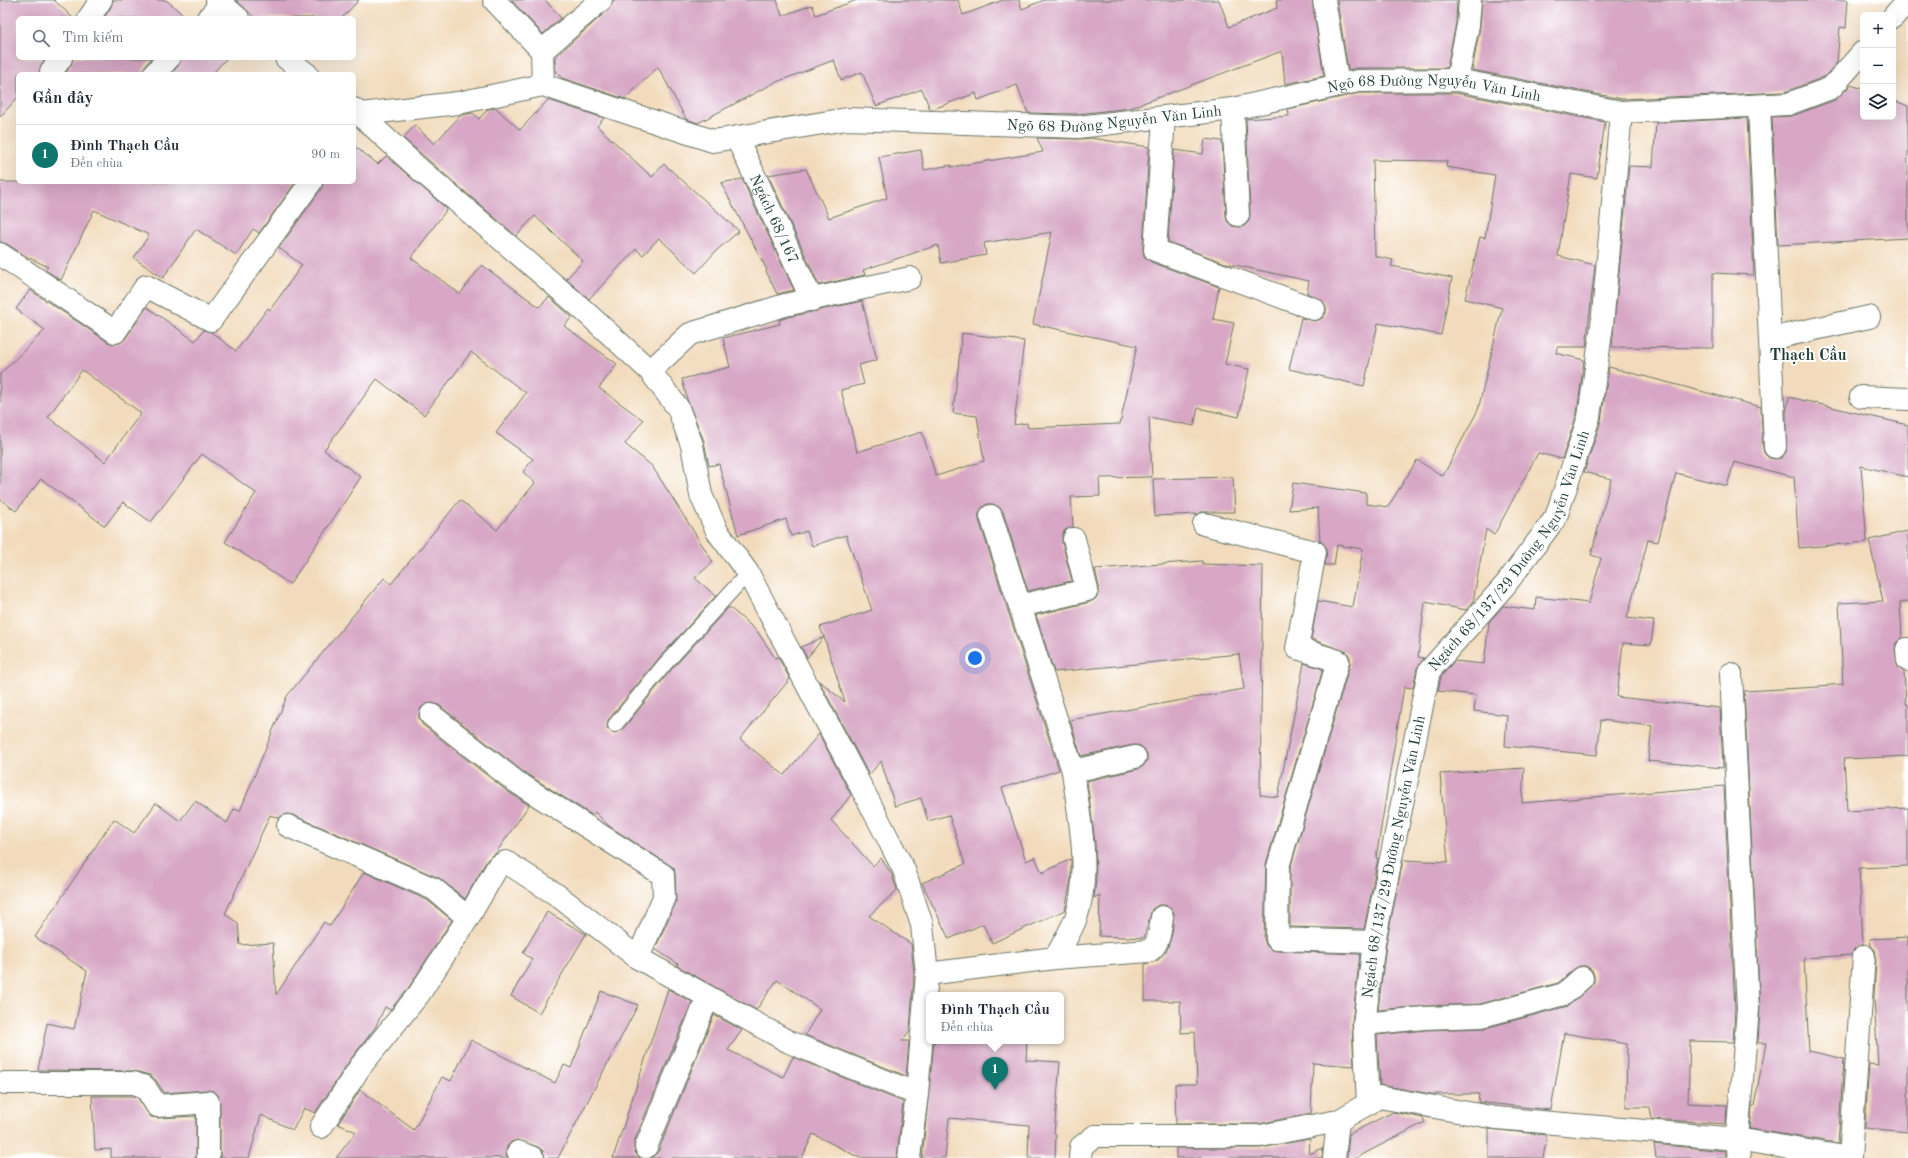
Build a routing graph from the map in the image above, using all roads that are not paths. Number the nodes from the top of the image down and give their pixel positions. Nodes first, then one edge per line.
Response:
1 (101, 0) edge
2 (494, 0) edge
3 (601, 0) edge
4 (1324, 0) edge
5 (1470, 0) edge
6 (1908, 0) edge
7 (215, 7) edge
8 (1896, 14) edge
9 (90, 16) edge
10 (234, 16) edge
11 (542, 51) junction
12 (1860, 55) edge
13 (168, 60) edge
14 (289, 60) edge
15 (156, 72) edge
16 (304, 72) edge
17 (1457, 80) junction
18 (544, 85) junction
19 (1338, 85) junction
20 (1759, 106) junction
21 (1233, 109) junction
22 (1621, 112) junction
23 (356, 115) edge
24 (1164, 117) junction
25 (737, 138) junction
26 (310, 184) edge
27 (1238, 216) dead end
28 (0, 254) edge
29 (910, 278) dead end
30 (812, 300) junction
31 (1314, 309) dead end
32 (1869, 317) dead end
33 (1770, 339) junction
34 (650, 371) junction
35 (1861, 397) dead end
36 (1908, 399) edge
37 (1775, 447) dead end
38 (991, 516) dead end
39 (1204, 524) dead end
40 (1074, 539) dead end
41 (748, 573) junction
42 (1020, 606) junction
43 (1731, 674) dead end
44 (431, 715) dead end
45 (615, 725) dead end
46 (1134, 757) dead end
47 (1072, 771) junction
48 (288, 826) dead end
49 (1162, 917) dead end
50 (468, 918) junction
51 (1374, 942) junction
52 (1864, 956) dead end
53 (638, 958) junction
54 (1055, 958) junction
55 (927, 974) junction
56 (1582, 978) dead end
57 (708, 996) junction
58 (1364, 1024) junction
59 (5, 1083) dead end
60 (917, 1094) junction
61 (1368, 1104) junction
62 (1338, 1121) junction
63 (321, 1127) dead end
64 (646, 1147) dead end
65 (1738, 1148) edge
66 (208, 1158) edge
67 (909, 1158) edge
68 (1080, 1158) edge
69 (1334, 1158) edge
70 (1850, 1158) edge

1 - 9 street
2 - 11 street
3 - 11 street
4 - 19 street
5 - 17 street
6 - 8 street
7 - 10 street
11 - 18 street
12 - 20 street, Ngõ 68 Đường Nguyễn Văn Linh
13 - 15 street
14 - 16 street
17 - 19 street, Ngõ 68 Đường Nguyễn Văn Linh
17 - 22 street, Ngõ 68 Đường Nguyễn Văn Linh
18 - 23 street
18 - 25 street, Ngõ 68 Đường Nguyễn Văn Linh
19 - 21 street, Ngõ 68 Đường Nguyễn Văn Linh
20 - 22 street, Ngõ 68 Đường Nguyễn Văn Linh
20 - 33 street
21 - 24 street, Ngõ 68 Đường Nguyễn Văn Linh
21 - 27 street
22 - 51 street, Ngách 68/137/29 Đường Nguyễn Văn Linh
23 - 34 street
24 - 25 street, Ngõ 68 Đường Nguyễn Văn Linh
24 - 31 street
25 - 30 street, Ngách 68/167
26 - 28 street
29 - 30 street
30 - 34 street
32 - 33 street
33 - 37 street
34 - 41 street
35 - 36 street
38 - 42 street
39 - 51 street
40 - 42 street
41 - 45 lane
41 - 55 street
42 - 47 street
43 - 65 street
44 - 53 street
46 - 47 street
47 - 54 street
48 - 50 street
49 - 54 street
50 - 53 street
50 - 63 street
51 - 58 street, Ngách 68/137/29 Đường Nguyễn Văn Linh
52 - 70 street
53 - 57 street
54 - 55 street
55 - 60 street
56 - 58 street
57 - 60 street
57 - 64 street
58 - 61 street, Ngách 68/137/29 Đường Nguyễn Văn Linh
59 - 66 street
60 - 67 street
61 - 62 street
61 - 65 street
62 - 68 street
62 - 69 street
65 - 70 street

